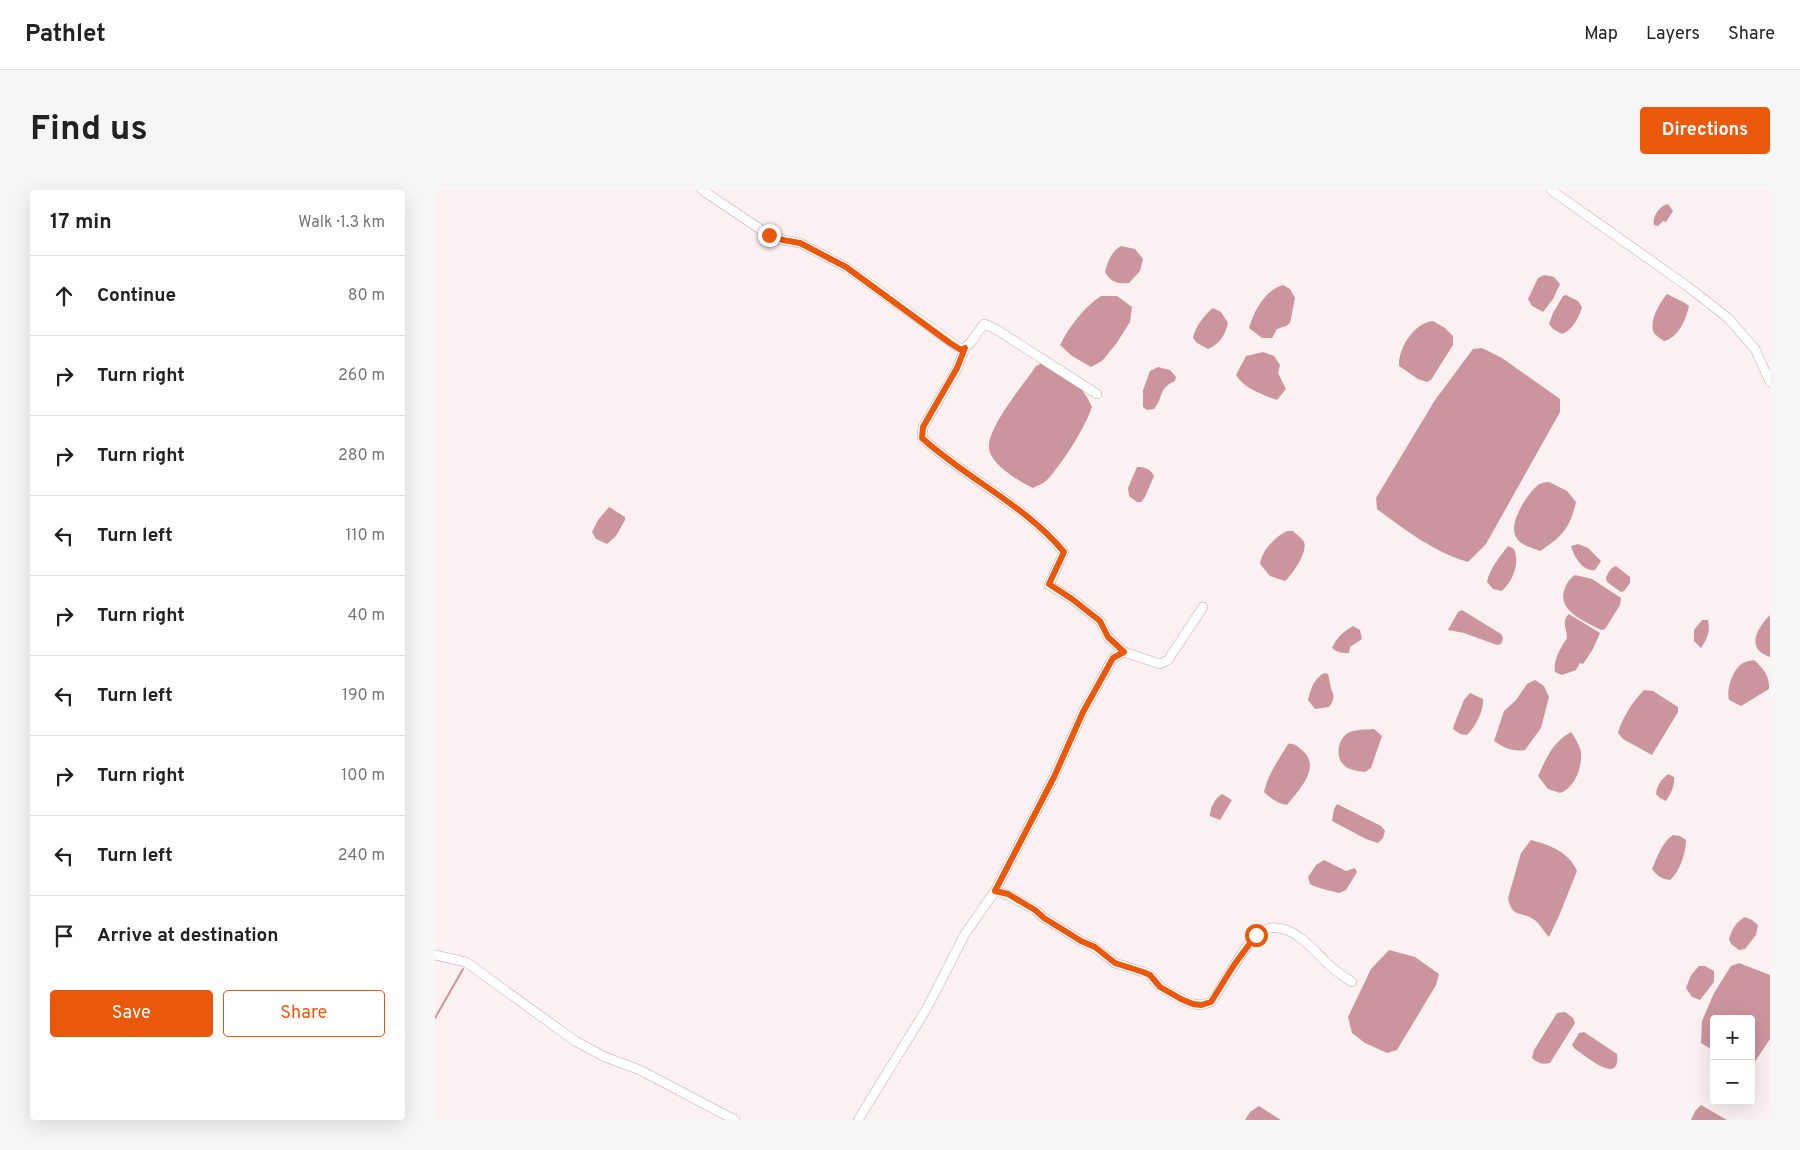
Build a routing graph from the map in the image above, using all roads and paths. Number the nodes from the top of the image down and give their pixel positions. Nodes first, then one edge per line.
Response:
1 (701, 190) edge
2 (1551, 190) edge
3 (965, 348) junction
4 (1770, 382) edge
5 (1097, 394) dead end
6 (1203, 606) dead end
7 (1124, 652) junction
8 (995, 891) junction
9 (435, 955) edge
10 (1352, 982) dead end
11 (735, 1120) edge
12 (858, 1120) edge

1 - 3 street
2 - 4 street
3 - 5 street
3 - 7 street
6 - 7 street
7 - 8 street
8 - 10 street
8 - 12 street
9 - 11 street

